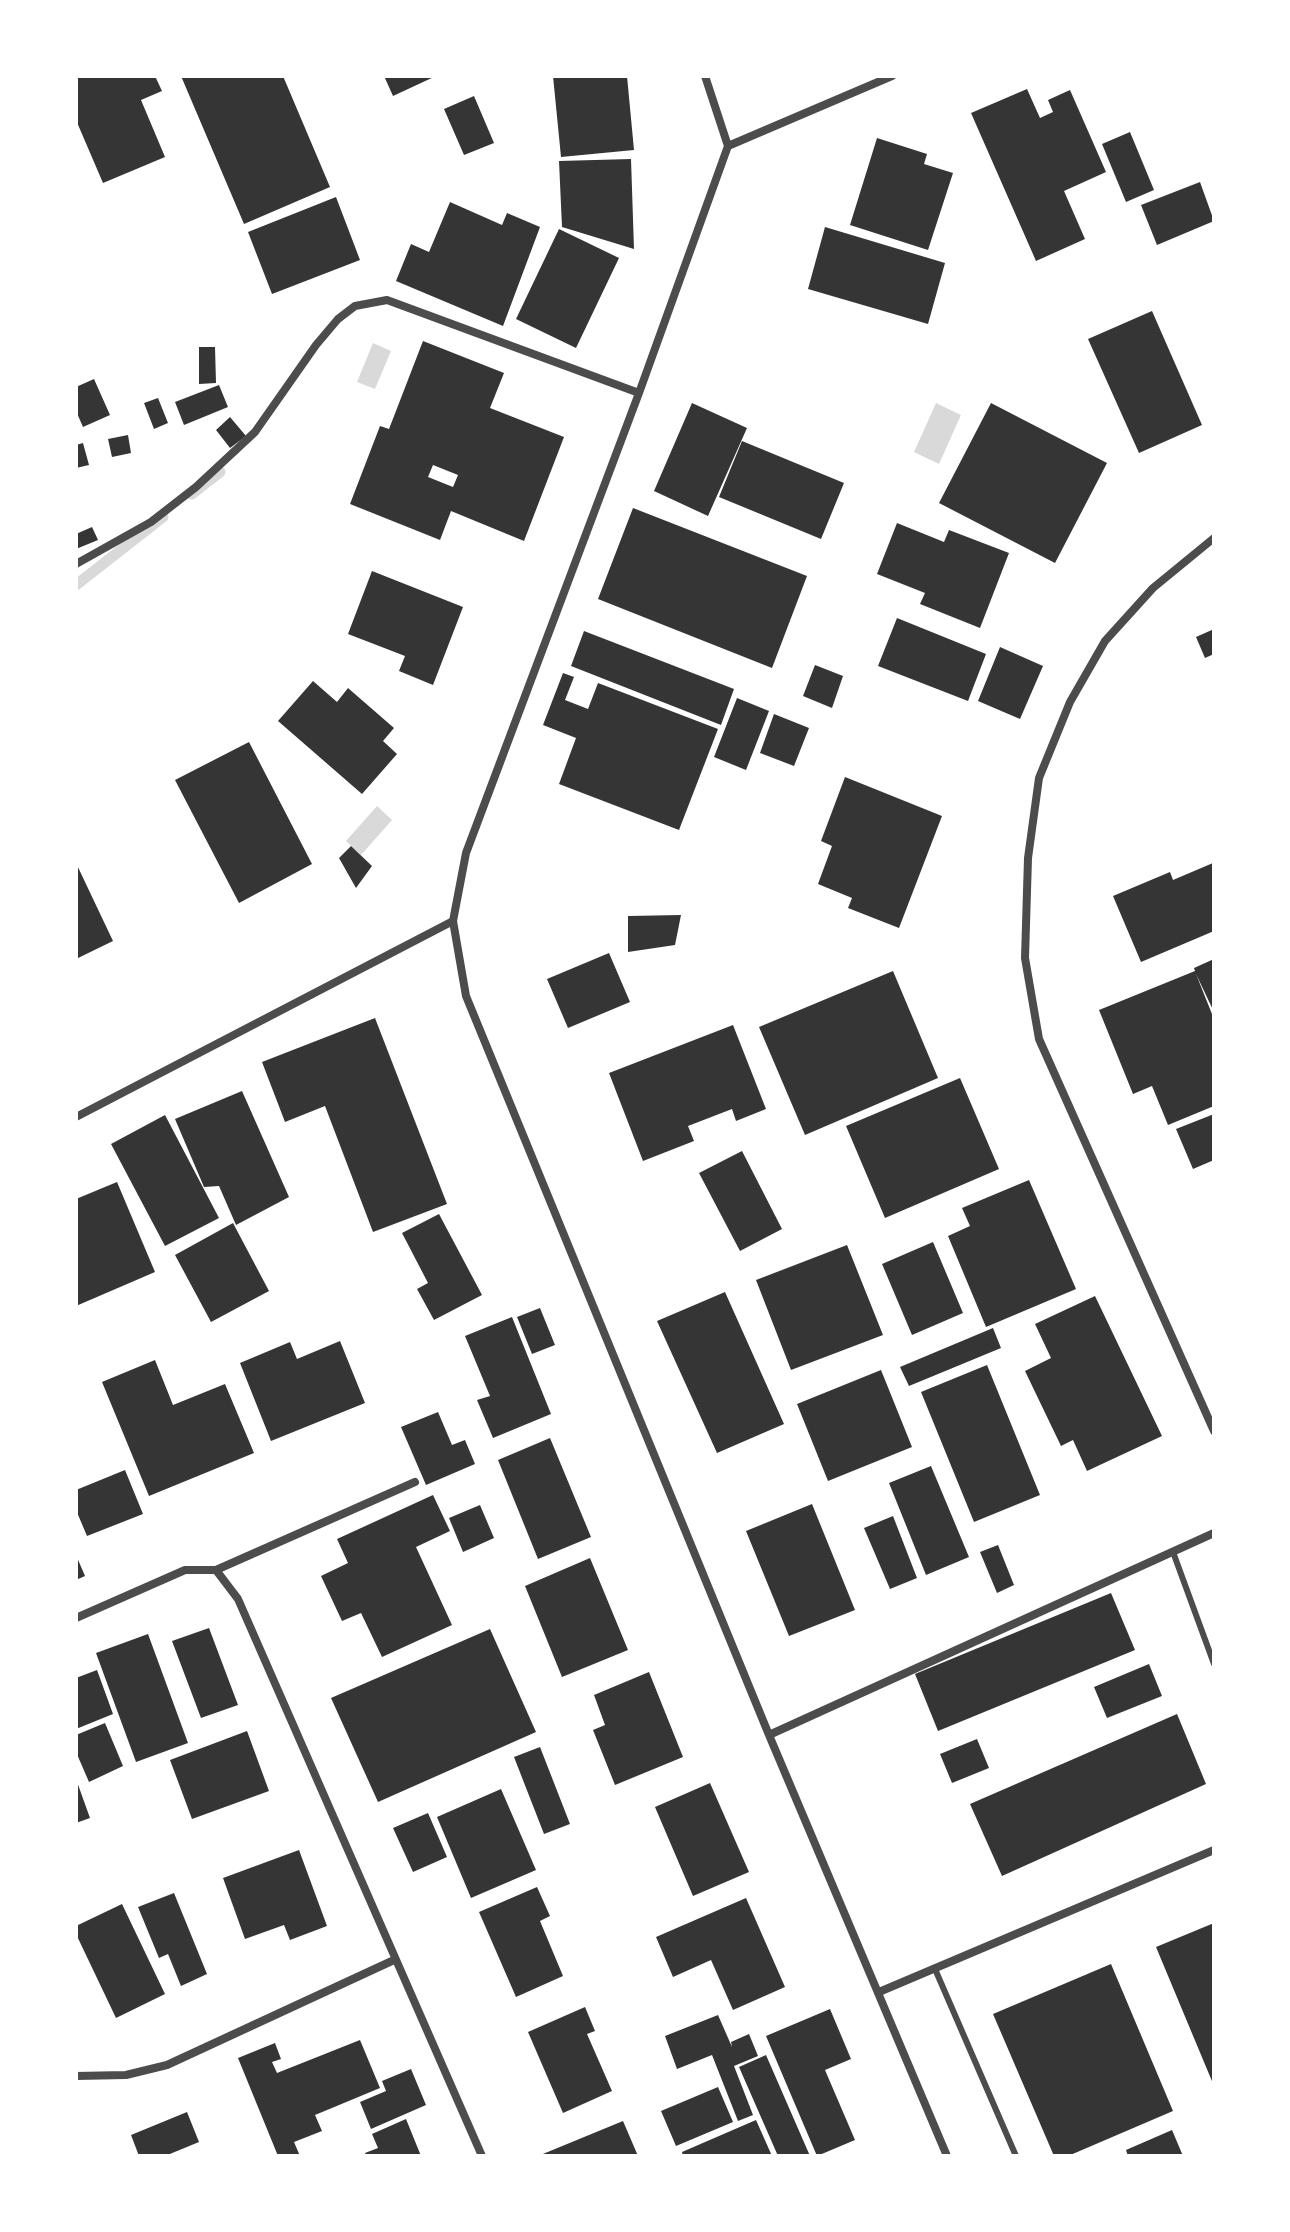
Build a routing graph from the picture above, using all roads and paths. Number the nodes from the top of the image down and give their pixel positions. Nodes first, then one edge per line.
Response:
1 (705, 76) edge
2 (892, 76) edge
3 (728, 146) junction
4 (639, 393) junction
5 (1214, 538) edge
6 (76, 564) edge
7 (453, 921) junction
8 (76, 1117) edge
9 (1214, 1431) edge
10 (415, 1482) dead end
11 (1214, 1533) edge
12 (1173, 1552) junction
13 (216, 1570) junction
14 (76, 1618) edge
15 (1214, 1664) edge
16 (769, 1735) junction
17 (1214, 1850) edge
18 (394, 1960) junction
19 (935, 1969) junction
20 (879, 1992) junction
21 (76, 2076) edge
22 (482, 2156) edge
23 (947, 2156) edge
24 (1016, 2156) edge

1 - 3 street
2 - 3 street
3 - 4 street
4 - 6 street
4 - 7 street
5 - 9 street
7 - 8 street
7 - 16 street
10 - 13 street
11 - 12 street
12 - 15 lane
12 - 16 street
13 - 14 street
13 - 18 street
16 - 20 street
17 - 19 street
18 - 21 street
18 - 22 street
19 - 20 street
19 - 24 lane
20 - 23 street

